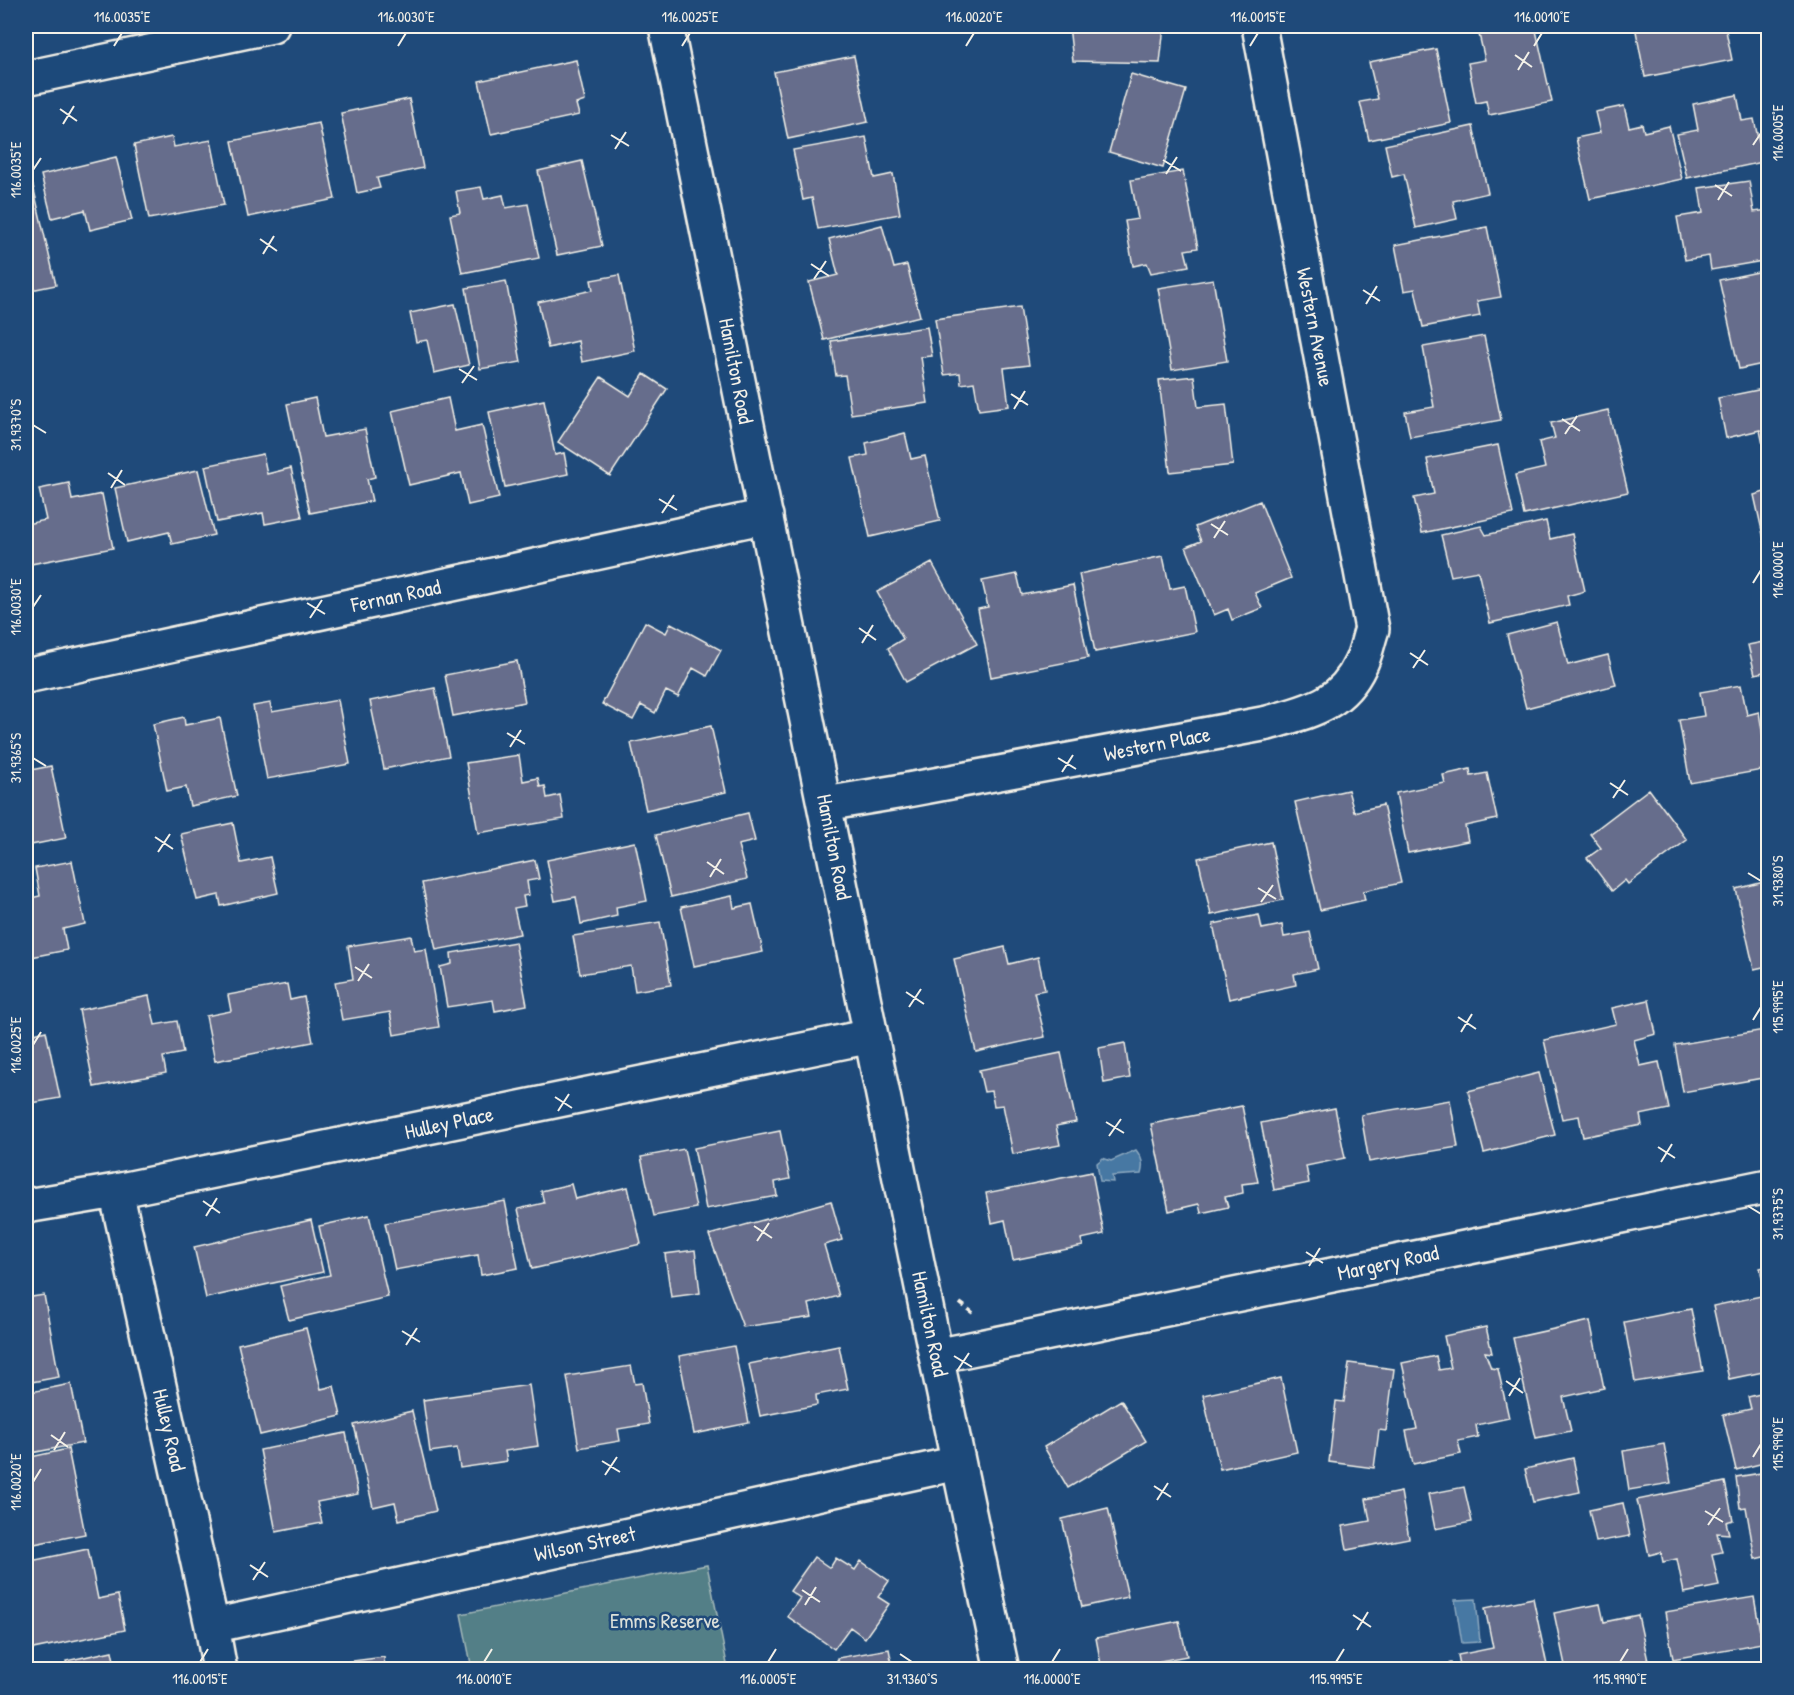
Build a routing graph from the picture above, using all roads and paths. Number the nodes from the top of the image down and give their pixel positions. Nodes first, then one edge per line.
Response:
1 (273, 26) edge
2 (666, 26) edge
3 (1259, 26) edge
4 (26, 78) edge
5 (766, 516) junction
6 (1372, 628) joint
7 (26, 676) edge
8 (825, 804) junction
9 (871, 1036) junction
10 (1768, 1186) edge
11 (116, 1191) junction
12 (26, 1206) edge
13 (936, 1356) junction
14 (958, 1463) junction
15 (212, 1626) junction
16 (220, 1670) edge
17 (1002, 1670) edge

1 - 4 street
2 - 5 street, Hamilton Road
3 - 6 street, Western Avenue
5 - 7 street, Fernan Road
5 - 8 street, Hamilton Road
6 - 8 street, Western Place
8 - 9 street, Hamilton Road
9 - 11 street, Hulley Place
9 - 13 street, Hamilton Road
10 - 13 street, Margery Road
11 - 12 street, Hulley Place
11 - 15 street, Hulley Road
13 - 14 street, Hamilton Road
14 - 15 street, Wilson Street
14 - 17 street, Hamilton Road
15 - 16 street, Hulley Road

